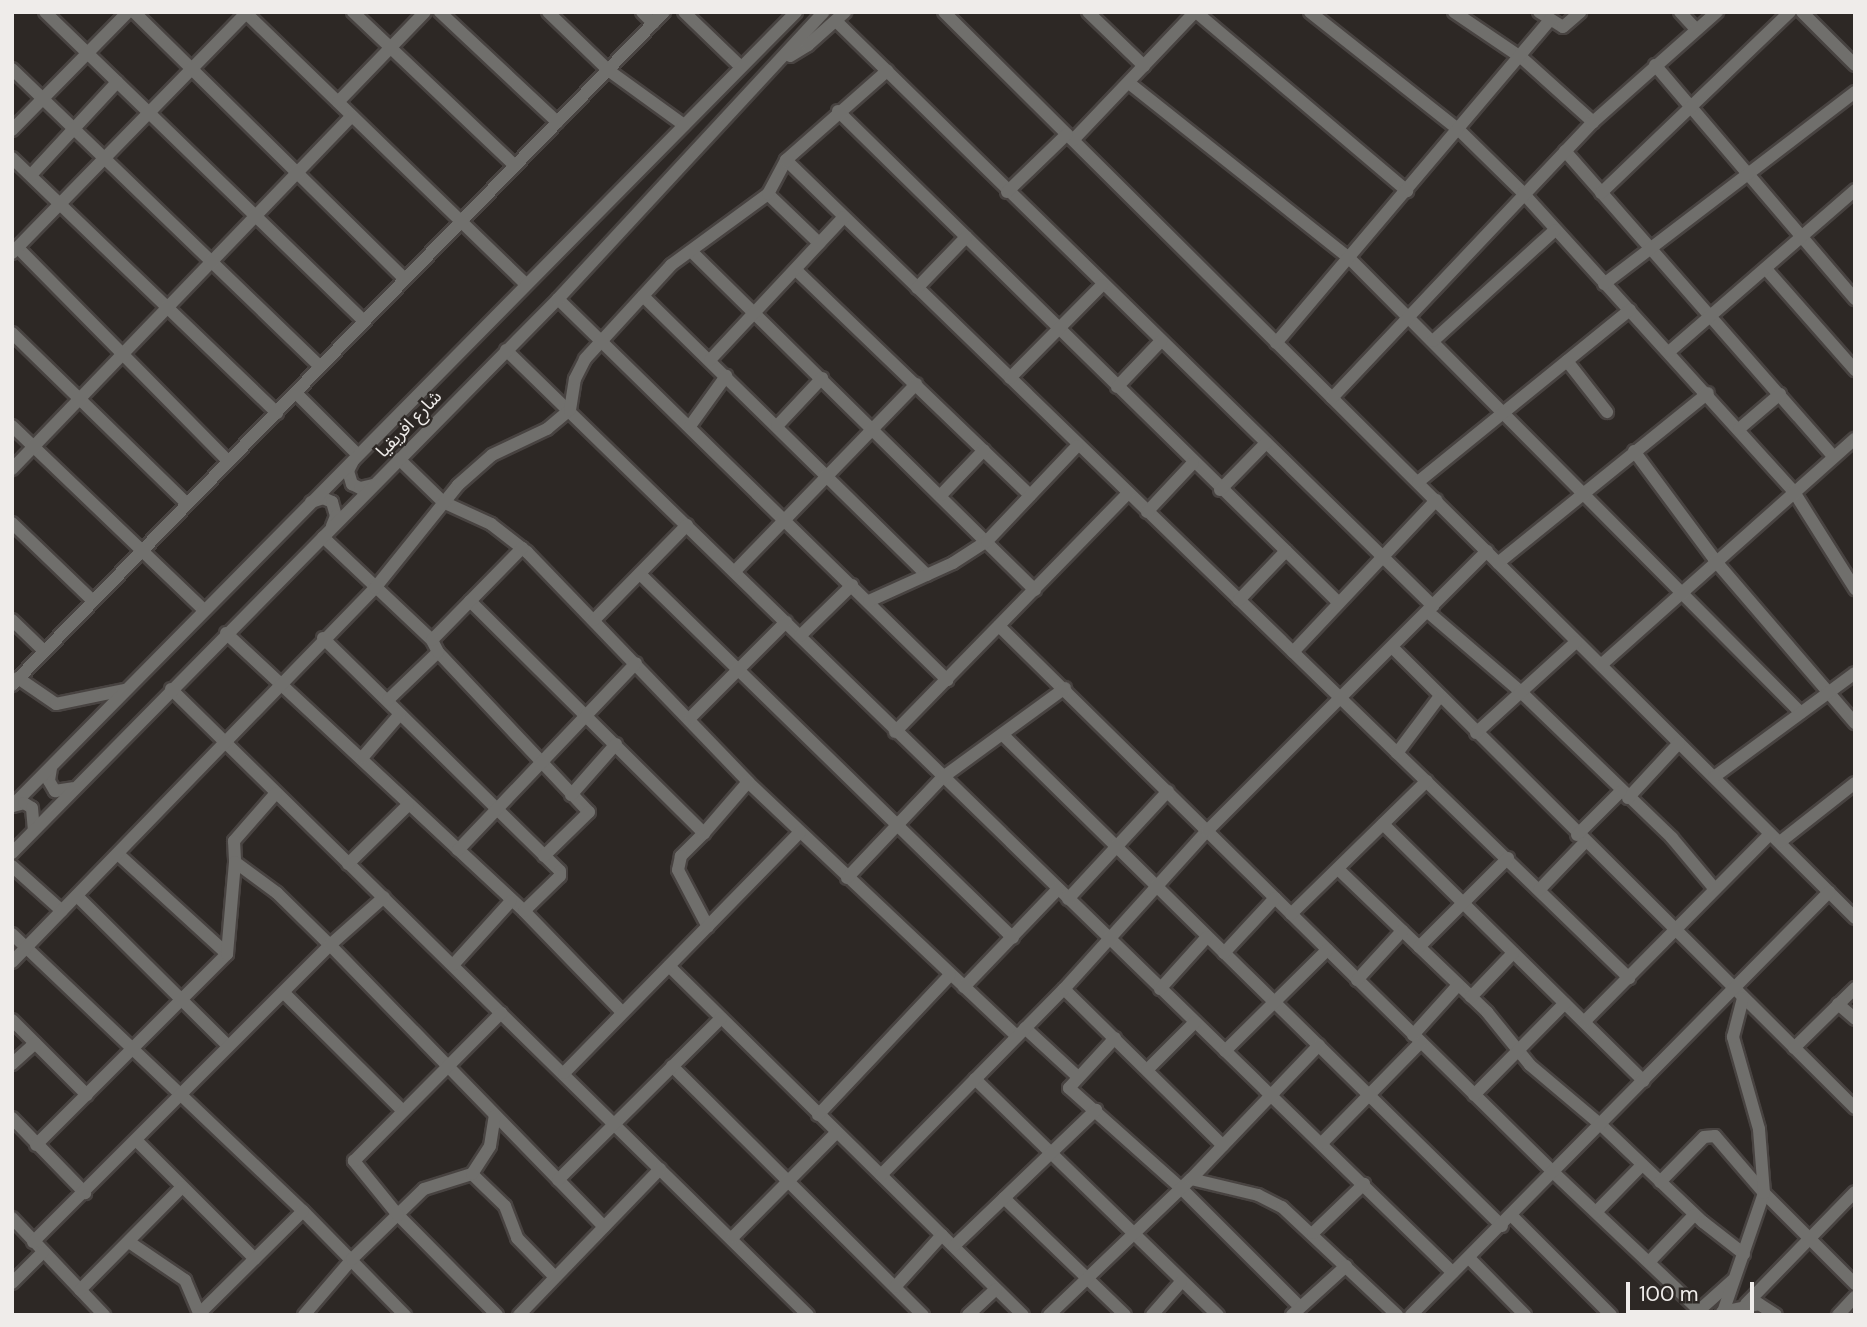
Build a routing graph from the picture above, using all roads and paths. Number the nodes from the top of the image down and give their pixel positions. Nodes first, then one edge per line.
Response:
1 (45, 12) edge
2 (128, 12) edge
3 (134, 12) edge
4 (354, 12) edge
5 (425, 12) edge
6 (440, 12) edge
7 (548, 12) edge
8 (642, 12) edge
9 (664, 12) edge
10 (684, 12) edge
11 (796, 12) edge
12 (824, 12) edge
13 (944, 12) edge
14 (1088, 12) edge
15 (1195, 12) edge
16 (1310, 12) edge
17 (1454, 12) edge
18 (1580, 12) edge
19 (1681, 12) edge
20 (1717, 12) edge
21 (1790, 12) edge
22 (1802, 12) edge
23 (246, 13) edge
24 (840, 16) edge
25 (1545, 16) edge
26 (653, 23) junction
27 (1696, 29) junction
28 (390, 48) junction
29 (86, 52) junction
30 (1522, 58) junction
31 (780, 61) junction
32 (1655, 65) junction
33 (1855, 65) edge
34 (1144, 66) junction
35 (741, 67) junction
36 (12, 69) edge
37 (193, 70) junction
38 (608, 71) junction
39 (887, 72) junction
40 (117, 82) junction
41 (1129, 83) junction
42 (1855, 92) edge
43 (40, 96) junction
44 (338, 102) junction
45 (1694, 106) junction
46 (838, 111) junction
47 (151, 115) junction
48 (352, 116) junction
49 (557, 122) junction
50 (1593, 122) junction
51 (684, 125) junction
52 (12, 130) edge
53 (75, 130) junction
54 (1459, 130) junction
55 (1070, 137) junction
56 (1565, 151) junction
57 (12, 158) edge
58 (106, 160) junction
59 (786, 160) junction
60 (514, 165) junction
61 (1747, 171) junction
62 (297, 172) junction
63 (31, 175) junction
64 (1855, 190) edge
65 (1407, 191) junction
66 (1007, 192) junction
67 (1523, 193) junction
68 (1601, 193) junction
69 (768, 194) junction
70 (63, 203) junction
71 (255, 216) junction
72 (844, 217) junction
73 (460, 220) junction
74 (1555, 230) junction
75 (966, 237) junction
76 (1804, 237) junction
77 (819, 243) junction
78 (1651, 247) junction
79 (15, 250) edge
80 (691, 251) junction
81 (1349, 258) junction
82 (211, 261) junction
83 (1766, 269) junction
84 (796, 270) junction
85 (404, 278) junction
86 (526, 284) junction
87 (1604, 284) junction
88 (1102, 285) junction
89 (917, 288) junction
90 (643, 296) junction
91 (558, 299) junction
92 (1855, 299) edge
93 (167, 306) junction
94 (1630, 310) junction
95 (756, 314) junction
96 (1713, 314) junction
97 (1407, 316) junction
98 (363, 320) junction
99 (1059, 329) junction
100 (12, 333) edge
101 (603, 340) junction
102 (1161, 341) junction
103 (1433, 341) junction
104 (1276, 343) junction
105 (506, 350) junction
106 (1671, 351) junction
107 (122, 353) junction
108 (710, 360) junction
109 (1567, 361) junction
110 (320, 366) junction
111 (1855, 370) edge
112 (726, 376) junction
113 (822, 378) junction
114 (1010, 378) junction
115 (916, 384) junction
116 (1117, 387) junction
117 (296, 393) junction
118 (1708, 393) junction
119 (1780, 394) junction
120 (79, 398) junction
121 (1332, 398) junction
122 (570, 411) junction
123 (1503, 412) junction
124 (1607, 412) dead end
125 (277, 413) junction
126 (12, 426) edge
127 (690, 426) junction
128 (777, 426) junction
129 (874, 429) junction
130 (1739, 429) junction
131 (1855, 439) edge
132 (1266, 443) junction
133 (1077, 446) junction
134 (34, 447) junction
135 (984, 450) junction
136 (1634, 451) junction
137 (356, 456) junction
138 (1835, 457) junction
139 (399, 459) junction
140 (228, 461) junction
141 (1193, 463) junction
142 (12, 469) edge
143 (828, 476) junction
144 (377, 481) junction
145 (1418, 482) junction
146 (1220, 490) junction
147 (1583, 492) junction
148 (1794, 492) junction
149 (1128, 493) junction
150 (941, 495) junction
151 (1030, 495) junction
152 (1436, 500) junction
153 (443, 502) junction
154 (186, 503) junction
155 (309, 503) junction
156 (1147, 512) junction
157 (786, 518) junction
158 (12, 523) edge
159 (687, 525) junction
160 (326, 533) junction
161 (987, 541) junction
162 (522, 548) junction
163 (142, 551) junction
164 (1286, 551) junction
165 (1487, 551) junction
166 (1382, 555) junction
167 (1498, 563) junction
168 (1718, 564) junction
169 (736, 570) junction
170 (640, 574) junction
171 (927, 575) junction
172 (852, 585) junction
173 (375, 587) junction
174 (1855, 589) edge
175 (1035, 590) junction
176 (1685, 593) junction
177 (92, 600) junction
178 (1239, 600) junction
179 (470, 601) junction
180 (869, 601) junction
181 (1338, 602) junction
182 (203, 609) junction
183 (1431, 609) junction
184 (12, 620) edge
185 (594, 620) junction
186 (786, 622) junction
187 (999, 626) junction
188 (226, 634) junction
189 (800, 636) junction
190 (323, 638) junction
191 (1576, 642) junction
192 (435, 646) junction
193 (1392, 648) junction
194 (44, 651) junction
195 (1293, 652) junction
196 (636, 663) junction
197 (1601, 666) junction
198 (738, 671) junction
199 (1855, 673) edge
200 (947, 680) junction
201 (15, 681) edge
202 (280, 687) junction
203 (1065, 688) junction
204 (171, 689) junction
205 (124, 690) junction
206 (1521, 692) junction
207 (1828, 692) junction
208 (1440, 696) junction
209 (388, 700) junction
210 (1341, 700) junction
211 (1801, 713) junction
212 (400, 714) junction
213 (584, 715) junction
214 (690, 718) junction
215 (1855, 723) edge
216 (895, 732) junction
217 (1476, 733) junction
218 (1003, 735) junction
219 (225, 743) junction
220 (1679, 743) junction
221 (616, 744) junction
222 (1397, 753) junction
223 (362, 758) junction
224 (53, 764) junction
225 (542, 765) junction
226 (943, 777) junction
227 (1714, 777) junction
228 (1427, 781) junction
229 (748, 782) junction
230 (1855, 783) edge
231 (77, 786) junction
232 (1168, 792) junction
233 (276, 793) junction
234 (571, 795) junction
235 (1625, 795) junction
236 (408, 805) junction
237 (13, 806) edge
238 (498, 809) junction
239 (1383, 824) junction
240 (895, 825) junction
241 (34, 830) junction
242 (1207, 831) junction
243 (704, 832) junction
244 (800, 832) junction
245 (1775, 838) junction
246 (1581, 839) junction
247 (1116, 848) junction
248 (458, 850) junction
249 (12, 853) edge
250 (118, 854) junction
251 (544, 856) junction
252 (1508, 858) junction
253 (235, 862) junction
254 (348, 864) junction
255 (12, 866) edge
256 (1338, 869) junction
257 (847, 878) junction
258 (1154, 886) junction
259 (1714, 888) junction
260 (1058, 889) junction
261 (1539, 890) junction
262 (1829, 892) junction
263 (77, 896) junction
264 (384, 897) junction
265 (1275, 898) junction
266 (1068, 899) junction
267 (511, 901) junction
268 (1462, 904) junction
269 (62, 911) junction
270 (524, 911) junction
271 (1291, 914) junction
272 (1855, 918) edge
273 (708, 927) junction
274 (1674, 930) junction
275 (1402, 931) junction
276 (12, 934) edge
277 (1207, 937) junction
278 (1013, 938) junction
279 (1108, 938) junction
280 (330, 946) junction
281 (1419, 947) junction
282 (26, 948) junction
283 (1327, 950) junction
284 (1224, 953) junction
285 (1513, 953) junction
286 (227, 954) junction
287 (12, 961) edge
288 (453, 965) junction
289 (669, 966) junction
290 (950, 975) junction
291 (1629, 978) junction
292 (1357, 980) junction
293 (1458, 985) junction
294 (964, 987) junction
295 (1855, 988) edge
296 (1064, 989) junction
297 (1160, 989) junction
298 (284, 993) junction
299 (1739, 994) junction
300 (1471, 997) junction
301 (181, 1000) junction
302 (1275, 1002) junction
303 (1564, 1003) junction
304 (1838, 1004) junction
305 (622, 1012) junction
306 (501, 1013) junction
307 (721, 1018) junction
308 (1855, 1019) edge
309 (12, 1020) edge
310 (1585, 1021) junction
311 (1195, 1022) junction
312 (1021, 1032) junction
313 (1115, 1038) junction
314 (1417, 1038) junction
315 (35, 1043) junction
316 (1319, 1045) junction
317 (228, 1046) junction
318 (133, 1048) junction
319 (1794, 1048) junction
320 (1225, 1051) junction
321 (1517, 1052) junction
322 (12, 1064) edge
323 (448, 1066) junction
324 (672, 1066) junction
325 (1147, 1070) junction
326 (564, 1073) junction
327 (1078, 1077) junction
328 (975, 1079) junction
329 (1644, 1081) junction
330 (180, 1094) junction
331 (1371, 1094) junction
332 (87, 1095) junction
333 (1474, 1095) junction
334 (1272, 1096) junction
335 (1855, 1108) edge
336 (401, 1109) junction
337 (1096, 1110) junction
338 (818, 1115) junction
339 (495, 1116) junction
340 (12, 1118) edge
341 (614, 1124) junction
342 (1601, 1125) junction
343 (836, 1133) junction
344 (136, 1140) junction
345 (1322, 1143) junction
346 (36, 1144) junction
347 (1223, 1146) junction
348 (1050, 1152) junction
349 (1642, 1165) junction
350 (660, 1170) junction
351 (1554, 1173) junction
352 (472, 1174) junction
353 (881, 1175) junction
354 (558, 1180) junction
355 (789, 1181) junction
356 (1660, 1182) junction
357 (1186, 1183) junction
358 (1364, 1184) junction
359 (183, 1187) junction
360 (1855, 1192) edge
361 (85, 1193) junction
362 (1764, 1193) junction
363 (1004, 1198) junction
364 (303, 1211) junction
365 (1596, 1212) junction
366 (398, 1215) junction
367 (1694, 1215) junction
368 (12, 1218) edge
369 (1507, 1221) junction
370 (604, 1227) junction
371 (1313, 1233) junction
372 (1135, 1234) junction
373 (942, 1235) junction
374 (733, 1237) junction
375 (1808, 1238) junction
376 (33, 1242) junction
377 (129, 1242) junction
378 (954, 1246) junction
379 (43, 1252) junction
380 (1744, 1254) junction
381 (1469, 1258) junction
382 (255, 1259) junction
383 (352, 1259) junction
384 (1648, 1262) junction
385 (1346, 1266) junction
386 (1453, 1273) junction
387 (554, 1276) junction
388 (1088, 1278) junction
389 (1733, 1280) junction
390 (1181, 1282) junction
391 (12, 1283) edge
392 (1855, 1283) edge
393 (895, 1287) junction
394 (996, 1289) junction
395 (80, 1290) junction
396 (1855, 1297) edge
397 (1746, 1304) junction
398 (1296, 1311) edge
399 (1696, 1312) edge
400 (308, 1313) edge
401 (1417, 1313) edge
402 (1722, 1313) edge
403 (199, 1314) edge
404 (104, 1315) edge
405 (405, 1315) edge
406 (497, 1315) edge
407 (519, 1315) edge
408 (808, 1315) edge
409 (923, 1315) edge
410 (968, 1315) edge
411 (1023, 1315) edge
412 (1049, 1315) edge
413 (1125, 1315) edge
414 (1152, 1315) edge
415 (1218, 1315) edge
416 (1397, 1315) edge
417 (1525, 1315) edge
418 (1611, 1315) edge
419 (1776, 1315) edge
420 (1838, 1315) edge

1 - 29 street
2 - 29 street
3 - 37 street
4 - 28 street
5 - 28 street
6 - 49 street
7 - 38 street
8 - 26 street
9 - 26 street
10 - 35 street
11 - 35 street, شارع افريقيا
12 - 31 street, شارع افريقيا
13 - 55 street
14 - 34 street
15 - 34 street
15 - 65 street
16 - 54 street
17 - 30 street
18 - 25 street
19 - 27 street
20 - 27 street
21 - 45 street
22 - 33 street
23 - 37 street
23 - 44 street
24 - 31 street
24 - 39 street
25 - 30 street
26 - 38 street
27 - 32 street
28 - 44 street
28 - 60 street
29 - 40 street
29 - 43 street
30 - 50 street
30 - 54 street
31 - 91 street, شارع افريقيا
32 - 45 street
32 - 50 street
34 - 41 street
35 - 51 street, شارع افريقيا
36 - 43 street
37 - 47 street
37 - 62 street
38 - 49 street
38 - 51 street
39 - 46 street
39 - 66 street
40 - 47 street
40 - 53 street
41 - 55 street
41 - 81 street
42 - 61 street
43 - 52 street
43 - 53 street
44 - 48 street
45 - 61 street
45 - 68 street
46 - 59 street
46 - 75 street
47 - 58 street
47 - 71 street
48 - 62 street
48 - 73 street
49 - 60 street
50 - 56 street
51 - 86 street, شارع افريقيا
53 - 58 street
53 - 63 street
54 - 65 street
54 - 67 street
55 - 66 street
55 - 104 street
56 - 67 street
56 - 68 street
57 - 63 street
58 - 70 street
58 - 82 street
59 - 69 street
59 - 72 street
60 - 73 street
61 - 76 street
61 - 78 street
62 - 71 street
62 - 85 street
63 - 70 street
64 - 76 street
65 - 81 street
66 - 88 street
67 - 74 street
67 - 97 street
68 - 78 street
69 - 77 street
69 - 80 street
70 - 79 street
70 - 93 street
71 - 82 street
71 - 98 street
72 - 77 street
72 - 89 street
73 - 85 street
73 - 86 street
74 - 87 street
74 - 103 street
75 - 89 street
75 - 99 street
76 - 83 street
76 - 92 street
77 - 84 street
78 - 87 street
78 - 96 street
79 - 107 street
80 - 90 street
80 - 95 street
81 - 97 street
81 - 104 street
82 - 93 street
82 - 110 street
83 - 96 street
83 - 111 street
84 - 95 street
84 - 115 street
85 - 98 street
86 - 137 street, شارع افريقيا
87 - 94 street
88 - 99 street
88 - 102 street
89 - 114 street
90 - 101 street
90 - 108 street
91 - 101 street
91 - 105 street, شارع افريقيا
93 - 107 street
93 - 125 street
94 - 106 street
94 - 109 street
95 - 108 street
95 - 113 street
96 - 106 street
96 - 119 street
97 - 103 street
97 - 121 street
98 - 110 street
99 - 114 street
99 - 116 street
100 - 120 street
101 - 122 street
101 - 127 street
102 - 116 street
102 - 132 street
103 - 123 street
104 - 121 street
105 - 122 street
105 - 139 street, شارع افريقيا
106 - 118 street
107 - 120 street
107 - 140 street
108 - 112 street
109 - 123 street
109 - 124 street
110 - 117 street
112 - 127 street
112 - 128 street
113 - 128 street
113 - 129 street
114 - 133 street
115 - 129 street
115 - 135 street
116 - 141 street
117 - 125 street
117 - 137 street
118 - 130 street
118 - 136 street
119 - 130 street
119 - 138 street
120 - 134 street
120 - 154 street
121 - 145 street
122 - 153 street
122 - 159 street
123 - 145 street
123 - 147 street
125 - 140 street
126 - 134 street
127 - 157 street
128 - 143 street
129 - 143 street
129 - 150 street
130 - 148 street
131 - 138 street
132 - 146 street
132 - 166 street
133 - 149 street
133 - 151 street
134 - 142 street
134 - 163 street
135 - 150 street
135 - 151 street
136 - 147 street
136 - 168 street
137 - 144 street
137 - 155 street, شارع افريقيا
138 - 148 street
139 - 144 street, شارع افريقيا
139 - 153 street
140 - 154 street
141 - 146 street
141 - 156 street
143 - 157 street
143 - 171 street
144 - 160 street, شارع افريقيا
145 - 152 street
146 - 164 street
147 - 167 street
147 - 176 street
148 - 168 street
148 - 174 street
149 - 156 street
149 - 175 street
150 - 161 street
151 - 161 street
152 - 165 street
152 - 166 street
153 - 162 street
153 - 173 street
154 - 163 street
155 - 160 street
155 - 182 street, شارع افريقيا
156 - 178 street
157 - 169 street
157 - 172 street
158 - 177 street
159 - 169 street
159 - 170 street
160 - 173 street
160 - 188 street, شارع افريقيا
161 - 171 street
161 - 175 street
162 - 179 street
162 - 185 street
163 - 177 street
163 - 182 street
164 - 178 street
164 - 181 street
165 - 167 street
165 - 183 street
166 - 181 street
166 - 183 street
167 - 191 street
168 - 176 street
168 - 207 street
169 - 186 street
170 - 185 street
170 - 198 street
171 - 180 street
172 - 180 street
172 - 189 street
173 - 190 street
173 - 192 street
175 - 187 street
176 - 197 street
176 - 211 street
177 - 194 street
178 - 195 street
179 - 192 street
179 - 213 street
180 - 200 street
181 - 195 street
182 - 205 street, شارع افريقيا
183 - 193 street
183 - 206 street
184 - 194 street
185 - 196 street
186 - 189 street
186 - 198 street
187 - 200 street
187 - 203 street
188 - 202 street
188 - 204 street, شارع افريقيا
189 - 216 street
190 - 202 street
190 - 209 street
191 - 197 street
191 - 206 street
192 - 209 street
192 - 225 street
193 - 208 street
193 - 210 street
194 - 201 street
195 - 210 street
196 - 213 street
196 - 214 street
197 - 220 street
198 - 214 street
198 - 240 street
199 - 207 street
200 - 216 street
201 - 205 street
202 - 219 street
202 - 223 street
203 - 218 street
203 - 232 street
204 - 219 street
204 - 231 street, شارع افريقيا
205 - 224 street, شارع افريقيا
206 - 217 street
206 - 235 street
207 - 211 street
207 - 215 street
208 - 217 street
208 - 222 street
209 - 212 street
210 - 222 street
210 - 242 street
211 - 227 street
212 - 223 street
212 - 238 street
213 - 221 street
213 - 225 street
214 - 229 street
216 - 226 street
217 - 246 street
218 - 226 street
218 - 247 street
219 - 233 street
219 - 250 street
220 - 227 street
220 - 235 street
221 - 234 street
221 - 243 street
222 - 228 street
223 - 236 street
224 - 231 street
224 - 237 street, شارع افريقيا
225 - 234 street
225 - 238 street
226 - 240 street
226 - 260 street
227 - 245 street
228 - 239 street
228 - 252 street
229 - 243 street
229 - 244 street
230 - 245 street
231 - 241 street, شارع افريقيا
232 - 242 street
232 - 247 street
233 - 253 street
233 - 254 street
234 - 251 street
235 - 246 street
235 - 259 street
236 - 248 street
236 - 254 street
237 - 241 street
238 - 248 street
238 - 251 street
239 - 256 street
239 - 268 street
240 - 257 street
240 - 278 street
241 - 249 street, شارع افريقيا
242 - 258 street
242 - 265 street
243 - 273 street
244 - 257 street
244 - 273 street
245 - 259 street
245 - 262 street
246 - 261 street
246 - 274 street
247 - 258 street
247 - 266 street
248 - 267 street
250 - 263 street
250 - 286 street
251 - 270 street
252 - 261 street
252 - 268 street
253 - 280 street
253 - 286 street
254 - 264 street
255 - 269 street
256 - 271 street
256 - 275 street
257 - 290 street
258 - 277 street
258 - 279 street
259 - 274 street
260 - 266 street
260 - 278 street
261 - 291 street
262 - 272 street
262 - 299 street
263 - 269 street
263 - 301 street
264 - 280 street
264 - 288 street
265 - 271 street
265 - 284 street
266 - 279 street
267 - 270 street
267 - 288 street
268 - 281 street
268 - 285 street
269 - 282 street
270 - 305 street
271 - 283 street
273 - 289 street
274 - 291 street
274 - 299 street
275 - 281 street
275 - 292 street
276 - 282 street
277 - 284 street
277 - 297 street
278 - 294 street
279 - 296 street
279 - 297 street
280 - 298 street
280 - 323 street
281 - 293 street
282 - 287 street
282 - 318 street
283 - 292 street
283 - 302 street
284 - 302 street
285 - 300 street
285 - 303 street
286 - 301 street
288 - 306 street
289 - 305 street
289 - 307 street
290 - 294 street
290 - 338 street
291 - 310 street
292 - 314 street
293 - 300 street
293 - 314 street
294 - 312 street
295 - 304 street
296 - 312 street
296 - 313 street
297 - 311 street
298 - 317 street
298 - 336 street
299 - 319 street
299 - 329 street
299 - 362 street
300 - 321 street
301 - 317 street
301 - 318 street
302 - 316 street
302 - 320 street
303 - 310 street
303 - 321 street
304 - 308 street
304 - 319 street
305 - 326 street
306 - 323 street
306 - 326 street
307 - 324 street
307 - 338 street
309 - 315 street
310 - 329 street
311 - 320 street
311 - 325 street
312 - 327 street
312 - 328 street
313 - 325 street
313 - 327 street
314 - 331 street
314 - 333 street
315 - 322 street
315 - 332 street
316 - 331 street
316 - 334 street
317 - 330 street
318 - 330 street
318 - 332 street
319 - 335 street
320 - 334 street
321 - 333 street
321 - 342 street
323 - 336 street
323 - 339 street
324 - 341 street
324 - 355 street
325 - 347 street
326 - 341 street
327 - 337 street
328 - 348 street
328 - 353 street
329 - 342 street
330 - 344 street
330 - 364 street
331 - 345 street
331 - 369 street
332 - 346 street
333 - 351 street
334 - 345 street
334 - 347 street
336 - 366 street
337 - 348 street
337 - 357 street
338 - 343 street
339 - 352 street
339 - 354 street
340 - 346 street
341 - 350 street
341 - 354 street
342 - 349 street
342 - 351 street
343 - 353 street
343 - 355 street
344 - 359 street
344 - 361 street
345 - 358 street
346 - 361 street
347 - 357 street
348 - 363 street
348 - 372 street
349 - 356 street
349 - 365 street
350 - 370 street
350 - 374 street
351 - 365 street
351 - 369 street
352 - 366 street
352 - 387 street
353 - 373 street
354 - 370 street
355 - 374 street
355 - 393 street
356 - 362 street
356 - 367 street
357 - 371 street
357 - 372 street
357 - 398 street
358 - 371 street
358 - 386 street
359 - 377 street
359 - 382 street
360 - 375 street
361 - 376 street
362 - 375 street
362 - 380 street
363 - 378 street
363 - 388 street
364 - 382 street
364 - 383 street
365 - 384 street
366 - 383 street
366 - 406 street
367 - 380 street
367 - 384 street
368 - 376 street
369 - 381 street
369 - 418 street
370 - 387 street
371 - 385 street
372 - 388 street
372 - 390 street
373 - 378 street
373 - 393 street
374 - 408 street
375 - 392 street
375 - 397 street
376 - 379 street
377 - 395 street
377 - 403 street
378 - 394 street
379 - 391 street
379 - 395 street
380 - 389 street
381 - 386 street
381 - 417 street
382 - 403 street
383 - 400 street
383 - 405 street
384 - 399 street
385 - 398 street
385 - 416 street
386 - 401 street
387 - 407 street
388 - 412 street
388 - 413 street
389 - 399 street
389 - 402 street
390 - 414 street
390 - 415 street
393 - 409 street
394 - 410 street
394 - 411 street
395 - 404 street
396 - 420 street
397 - 402 street
397 - 419 street

